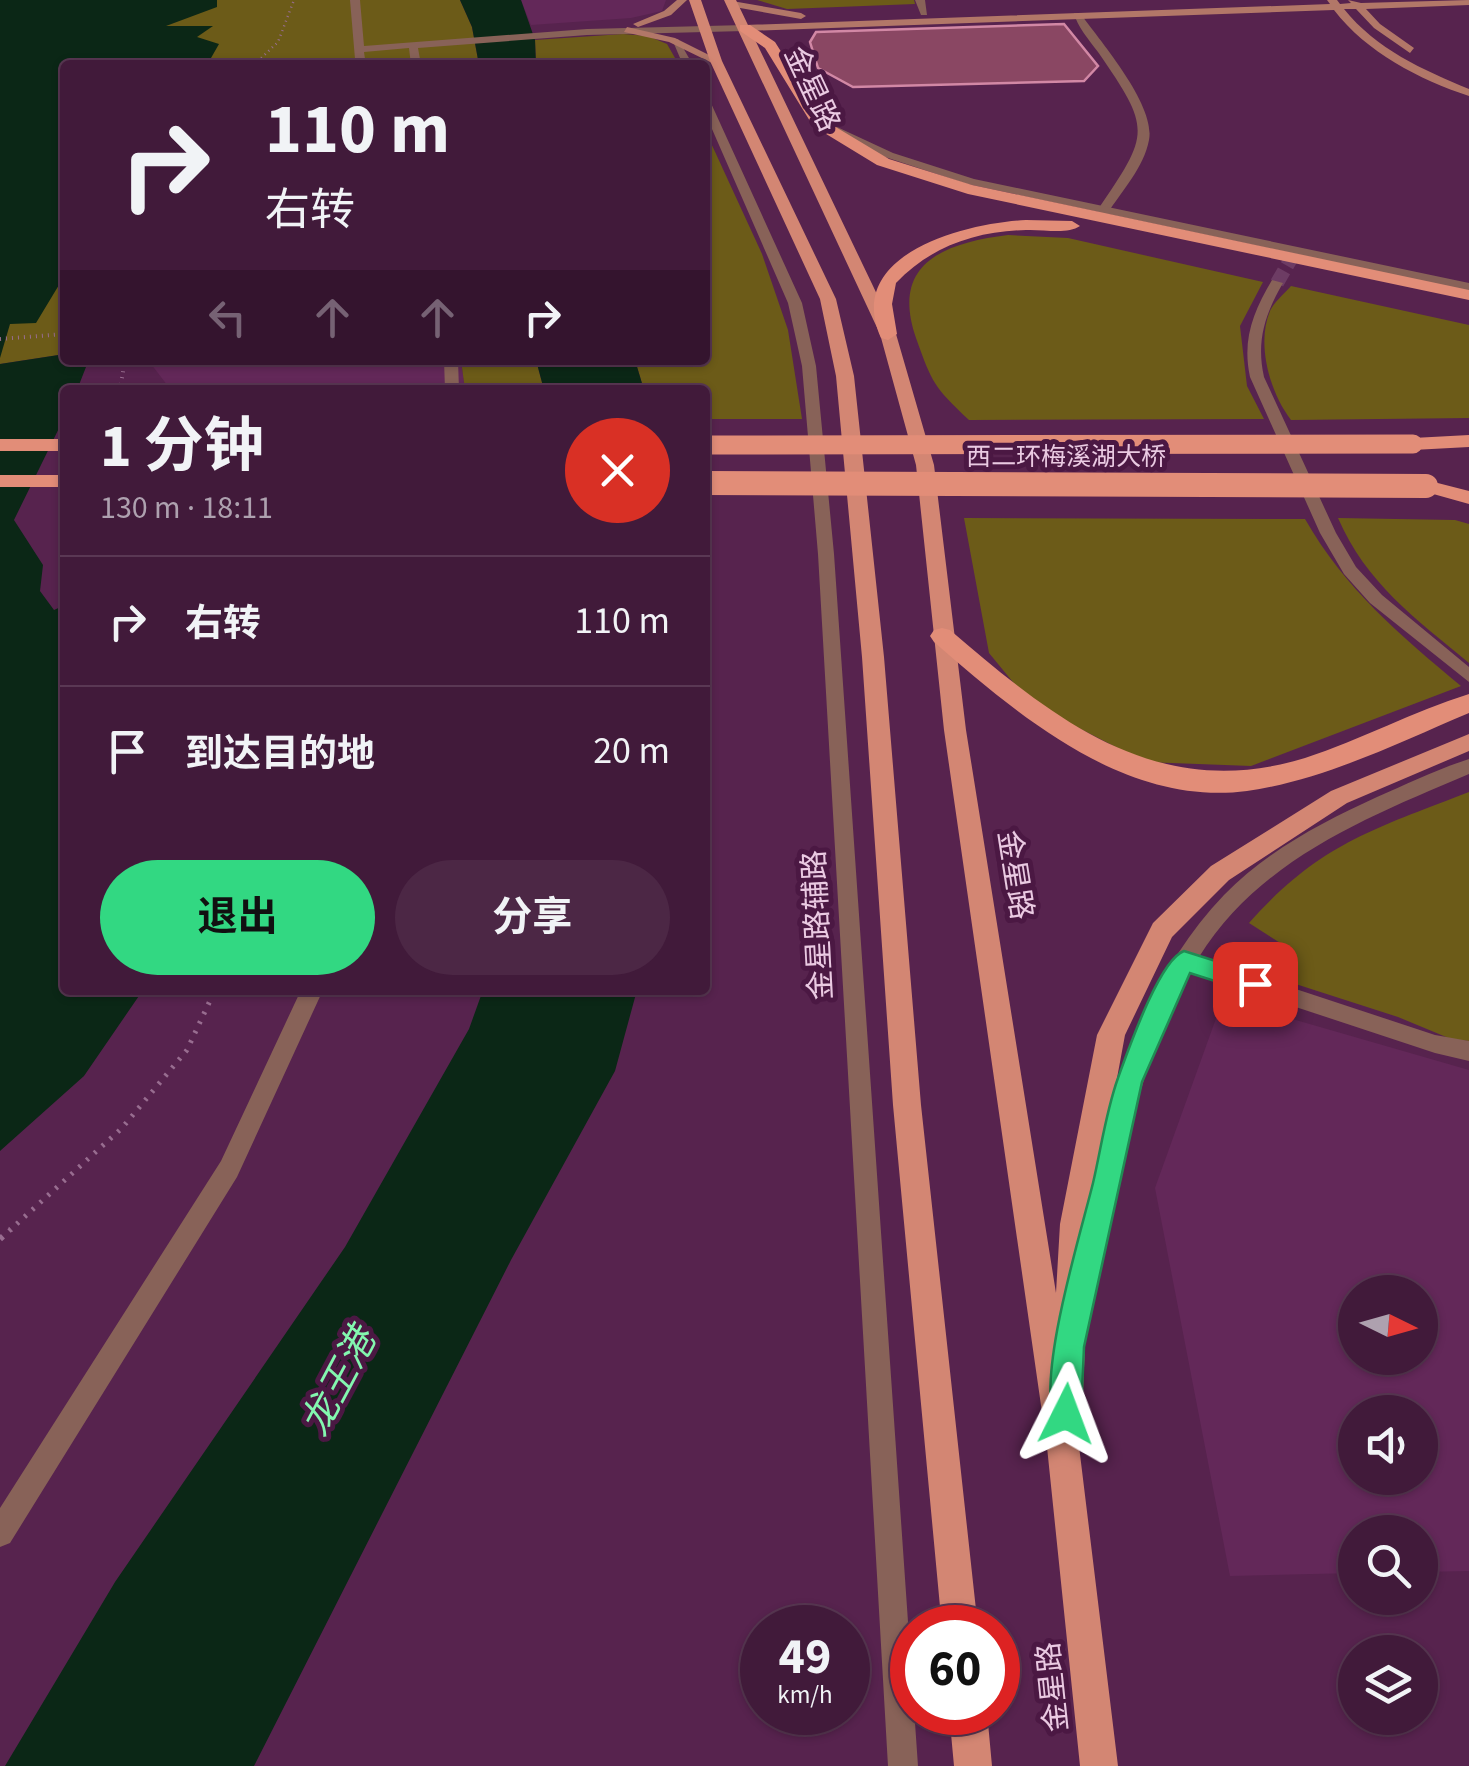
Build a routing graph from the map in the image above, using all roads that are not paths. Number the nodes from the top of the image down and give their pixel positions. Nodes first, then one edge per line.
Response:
1 (355, 0) edge
2 (682, 0) edge
3 (695, 0) edge
4 (920, 0) edge
5 (1284, 0) edge
6 (731, 2) edge
7 (1469, 2) edge
8 (1334, 3) edge
9 (1356, 3) edge
10 (924, 14) junction
11 (1076, 15) junction
12 (815, 22) junction
13 (702, 23) junction
14 (742, 23) junction
15 (632, 27) junction
16 (676, 41) junction
17 (413, 42) junction
18 (774, 52) junction
19 (1420, 56) dead end
20 (415, 60) edge
21 (686, 60) edge
22 (716, 61) junction
23 (1434, 63) dead end
24 (1469, 81) edge
25 (1469, 94) edge
26 (808, 109) junction
27 (710, 112) edge
28 (1103, 210) junction
29 (1277, 284) tunnel mouth
30 (1469, 286) edge
31 (1469, 295) edge
32 (1469, 310) edge
33 (888, 334) junction
34 (1469, 441) edge
35 (710, 444) edge
36 (0, 445) edge
37 (60, 445) edge
38 (0, 481) edge
39 (60, 481) edge
40 (710, 483) edge
41 (1426, 486) junction
42 (1469, 486) edge
43 (1469, 498) edge
44 (942, 636) junction
45 (1469, 676) edge
46 (1469, 703) edge
47 (1469, 742) edge
48 (1469, 766) edge
49 (1184, 961) junction
50 (310, 995) edge
51 (1469, 1051) edge
52 (1069, 1347) junction
53 (1064, 1447) junction
54 (0, 1534) edge
55 (958, 1605) edge
56 (971, 1735) edge
57 (903, 1766) edge
58 (974, 1766) edge
59 (1100, 1766) edge

1 - 17 street
2 - 15 main road
3 - 13 main road
4 - 10 street
5 - 10 main road
6 - 12 main road
6 - 14 main road, 金星路
7 - 9 main road
8 - 9 main road
8 - 11 main road
8 - 25 main road
9 - 19 main road
10 - 12 main road
11 - 12 main road
11 - 28 street
12 - 14 main road
12 - 18 main road
13 - 14 street
13 - 15 street
13 - 22 main road
14 - 18 highway
14 - 33 main road, 金星路
15 - 16 main road
15 - 17 street
16 - 21 street
16 - 22 main road
17 - 20 street
18 - 26 highway
22 - 55 main road
23 - 24 main road
26 - 28 street
26 - 31 highway
27 - 57 street, 金星路辅路
28 - 30 street
29 - 45 street
32 - 33 highway
33 - 44 main road, 金星路
34 - 35 highway, 西二环梅溪湖大桥, bridge
36 - 37 highway
38 - 39 highway
40 - 41 highway, 西二环梅溪湖大桥, bridge
41 - 42 highway, 西二环梅溪湖大桥
41 - 43 highway
44 - 46 highway
44 - 53 main road, 金星路
47 - 52 main road
48 - 49 street
49 - 51 street
49 - 52 street
50 - 54 street
52 - 53 main road
53 - 59 main road, 金星路
56 - 58 main road

